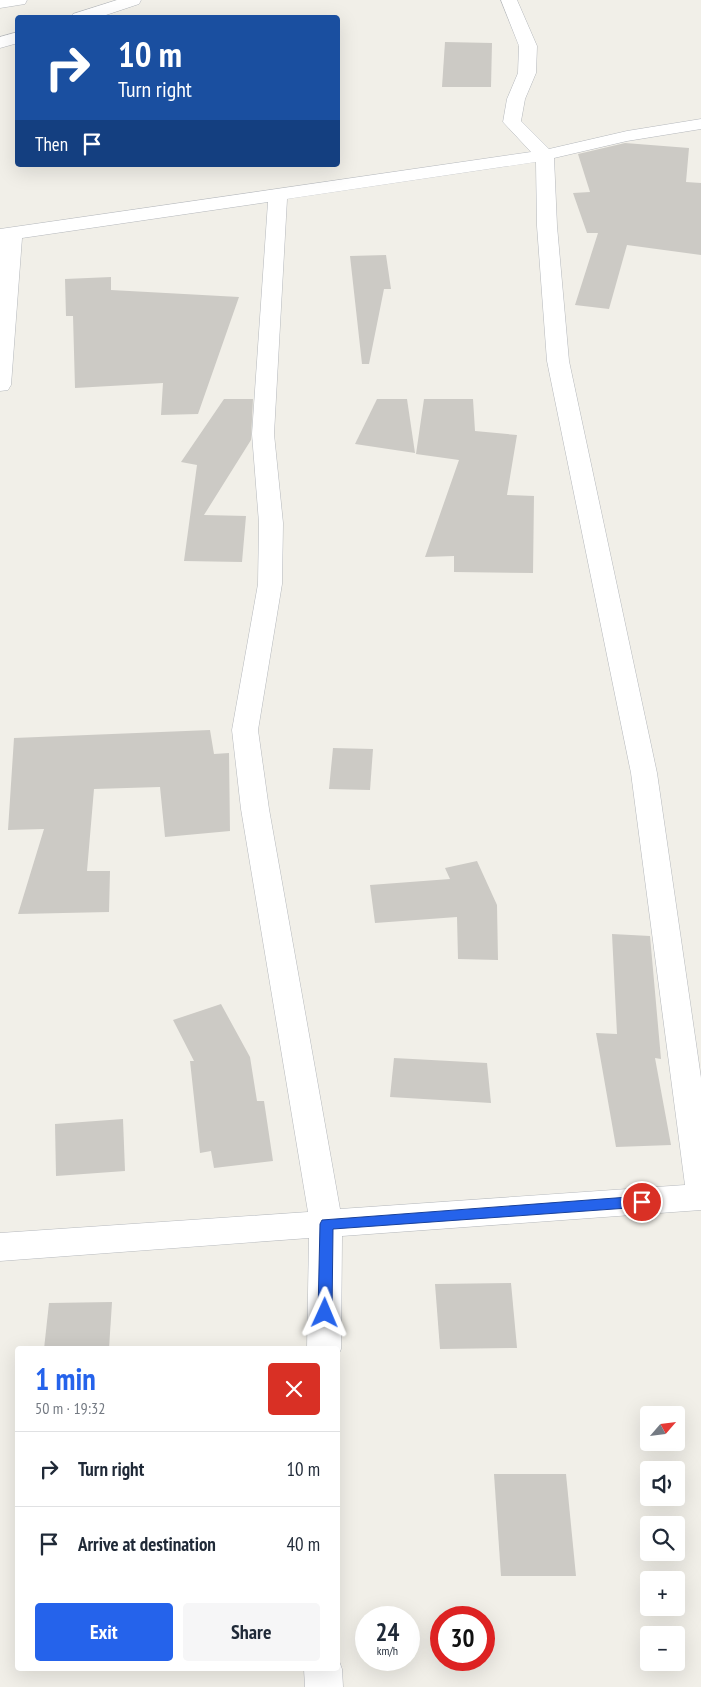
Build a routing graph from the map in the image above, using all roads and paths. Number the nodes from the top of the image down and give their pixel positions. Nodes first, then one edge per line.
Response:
1 (19, 0) edge
2 (133, 0) edge
3 (509, 0) edge
4 (0, 3) edge
5 (88, 15) edge
6 (15, 38) edge
7 (0, 43) edge
8 (701, 124) edge
9 (545, 155) junction
10 (278, 194) junction
11 (6, 234) edge
12 (0, 385) edge
13 (701, 1189) edge
14 (701, 1197) edge
15 (326, 1224) junction
16 (0, 1247) edge
17 (324, 1346) edge
18 (323, 1671) edge
19 (324, 1687) edge

1 - 4 street
2 - 5 street
3 - 9 street
6 - 7 street
8 - 9 street
9 - 10 street
9 - 13 street
10 - 11 street
10 - 15 street
11 - 12 street
14 - 15 street
15 - 16 street
15 - 17 street
18 - 19 street

